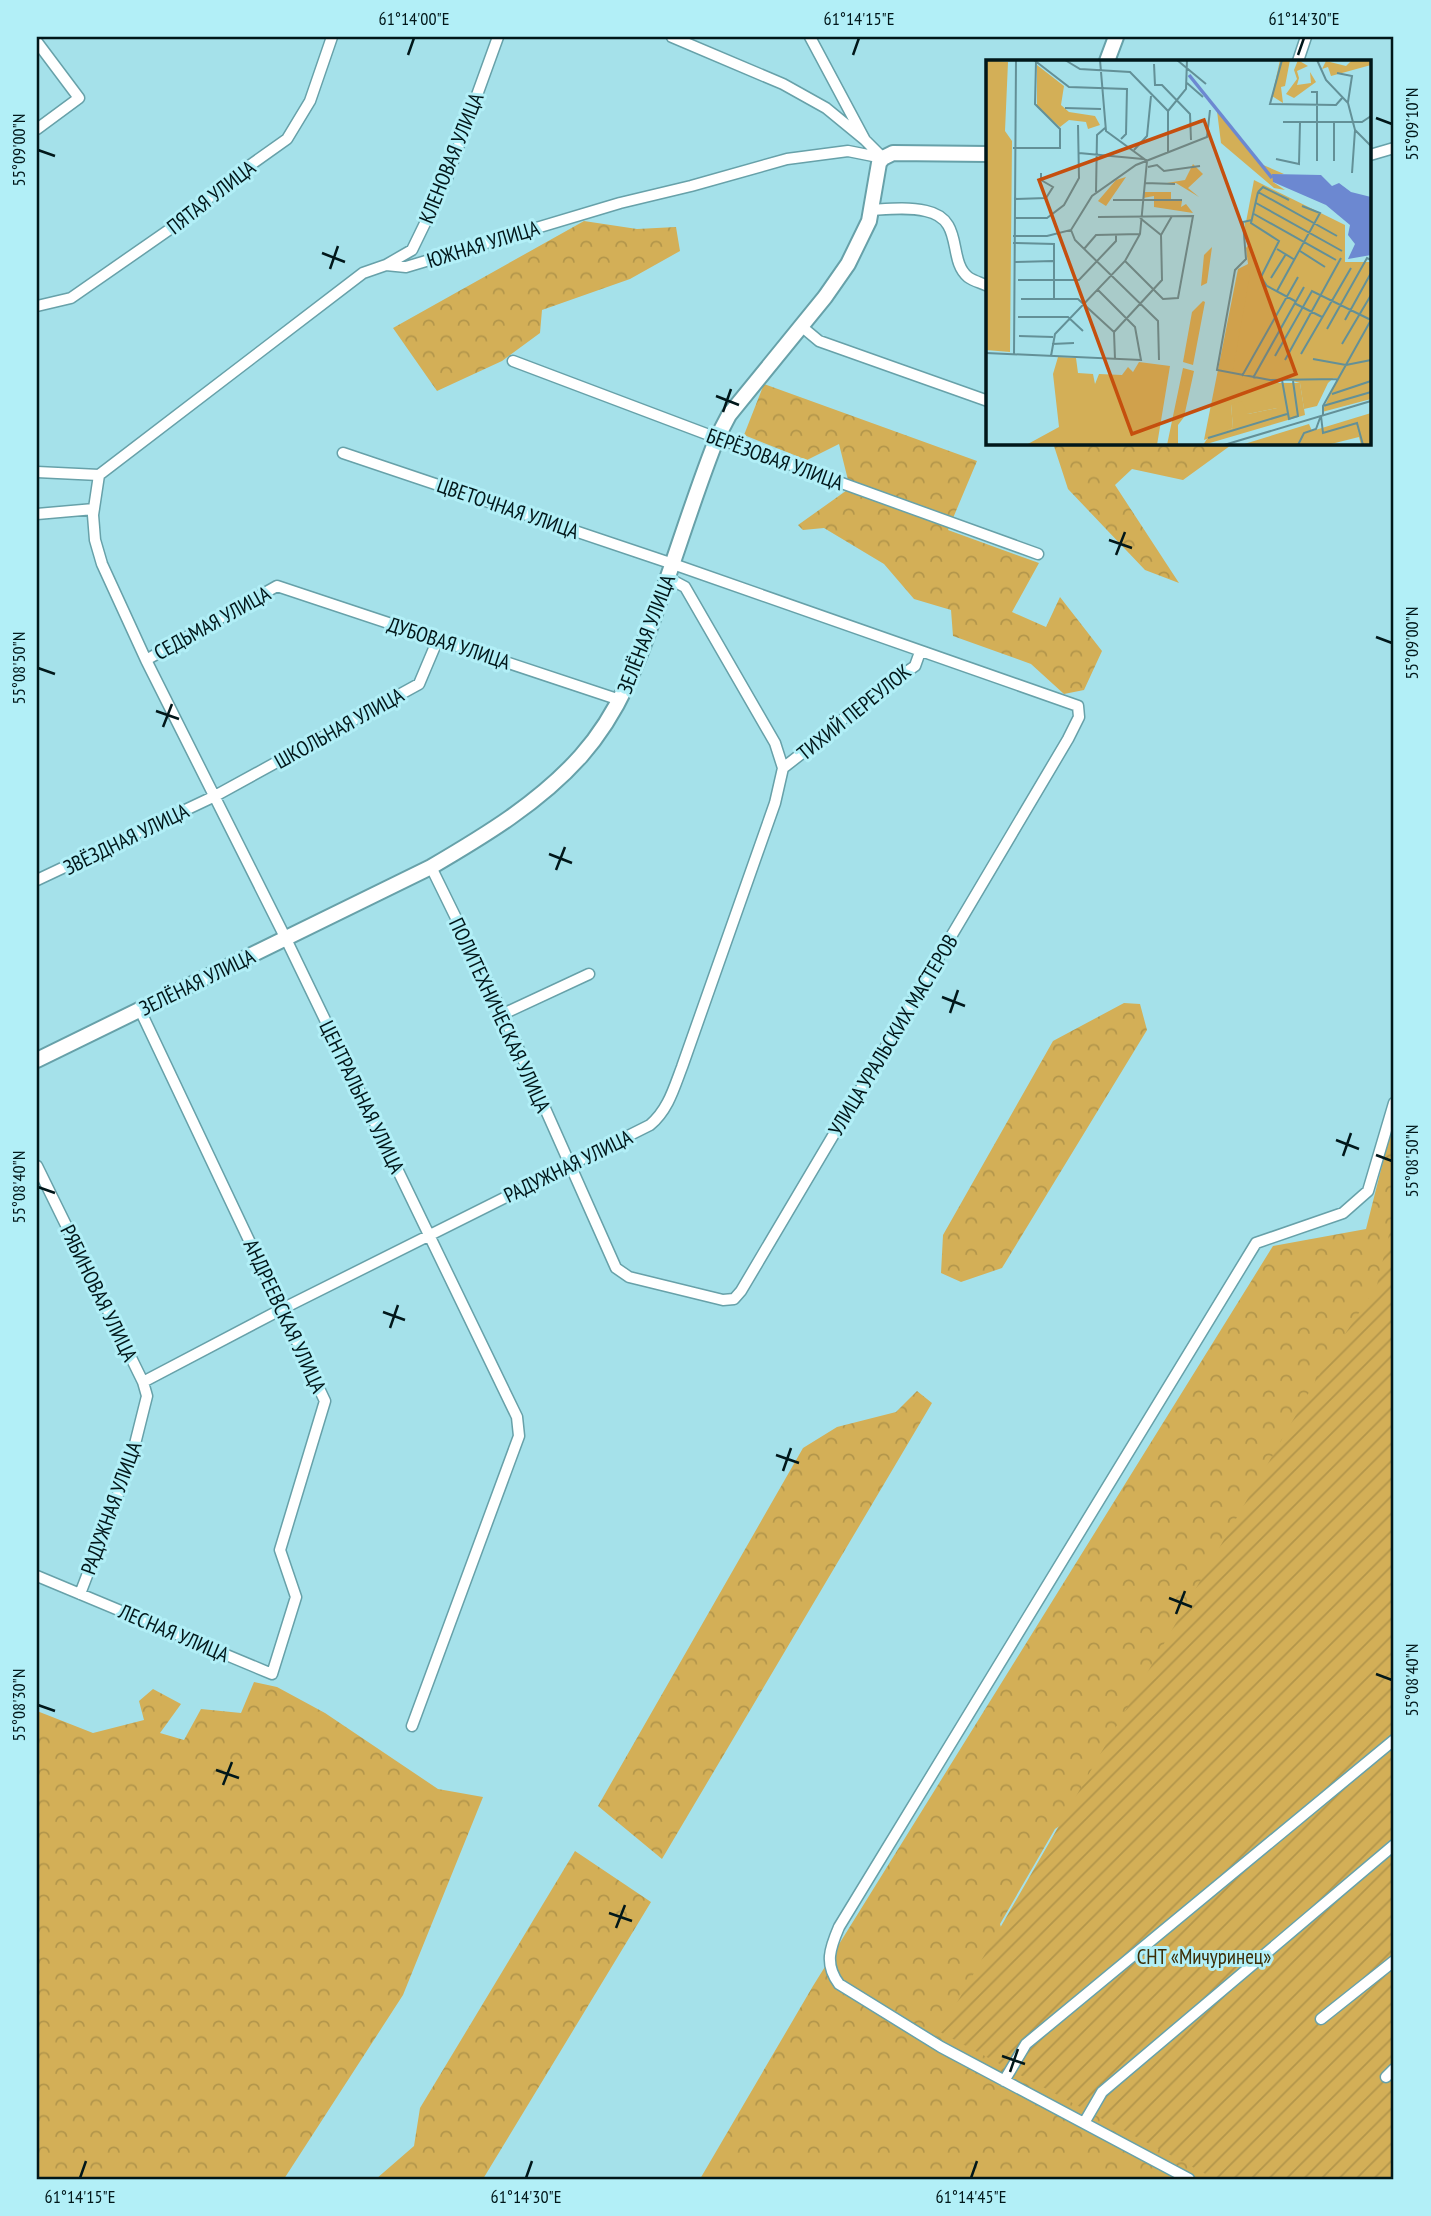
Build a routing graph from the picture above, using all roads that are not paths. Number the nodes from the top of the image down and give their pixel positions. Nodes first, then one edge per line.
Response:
1 (332, 37) edge
2 (498, 37) edge
3 (672, 37) edge
4 (1116, 37) edge
5 (1306, 37) edge
6 (812, 38) edge
7 (37, 42) edge
8 (1107, 60) edge
9 (1297, 60) edge
10 (37, 129) edge
11 (865, 140) junction
12 (1394, 148) edge
13 (986, 154) edge
14 (1372, 154) edge
15 (883, 158) junction
16 (871, 210) junction
17 (386, 265) junction
18 (986, 285) edge
19 (37, 306) edge
20 (801, 326) junction
21 (513, 361) dead end
22 (986, 400) edge
23 (716, 439) junction
24 (343, 453) dead end
25 (37, 472) edge
26 (99, 475) junction
27 (94, 509) junction
28 (37, 514) edge
29 (1038, 554) dead end
30 (670, 571) junction
31 (277, 586) joint
32 (438, 639) junction
33 (920, 652) junction
34 (146, 660) junction
35 (620, 700) junction
36 (783, 768) junction
37 (215, 796) junction
38 (430, 867) junction
39 (37, 880) edge
40 (286, 939) junction
41 (589, 974) dead end
42 (140, 1010) junction
43 (503, 1014) junction
44 (37, 1060) edge
45 (1394, 1103) edge
46 (568, 1164) junction
47 (37, 1166) edge
48 (429, 1237) junction
49 (282, 1309) junction
50 (143, 1382) junction
51 (37, 1576) edge
52 (80, 1594) junction
53 (272, 1674) joint
54 (412, 1726) dead end
55 (1394, 1740) edge
56 (1394, 1845) edge
57 (1394, 1961) edge
58 (1321, 2019) dead end
59 (1394, 2069) edge
60 (1386, 2077) dead end
61 (1004, 2081) junction
62 (1084, 2123) junction
63 (1189, 2179) edge

1 - 19 street, ПЯТАЯ УЛИЦА
2 - 17 street, КЛЕНОВАЯ УЛИЦА
3 - 11 street
4 - 8 street
5 - 9 street
6 - 11 street
7 - 10 street
11 - 15 street
12 - 14 street
13 - 15 street, ЮЖНАЯ УЛИЦА
15 - 16 street, ЗЕЛЁНАЯ УЛИЦА
15 - 17 street, ЮЖНАЯ УЛИЦА
16 - 18 street
16 - 20 street, ЗЕЛЁНАЯ УЛИЦА
17 - 26 street, ЮЖНАЯ УЛИЦА
20 - 22 street
20 - 23 street, ЗЕЛЁНАЯ УЛИЦА
21 - 23 street, БЕРЁЗОВАЯ УЛИЦА
23 - 29 street, БЕРЁЗОВАЯ УЛИЦА
23 - 30 street, ЗЕЛЁНАЯ УЛИЦА
24 - 30 street, ЦВЕТОЧНАЯ УЛИЦА
25 - 26 street
26 - 27 street, ЦЕНТРАЛЬНАЯ УЛИЦА
27 - 28 street
27 - 34 street, ЦЕНТРАЛЬНАЯ УЛИЦА
30 - 33 street, ЦВЕТОЧНАЯ УЛИЦА
30 - 35 street, ЗЕЛЁНАЯ УЛИЦА
30 - 36 street
31 - 32 street, ДУБОВАЯ УЛИЦА
31 - 34 street, СЕДЬМАЯ УЛИЦА
32 - 35 street, ДУБОВАЯ УЛИЦА
32 - 37 street, ШКОЛЬНАЯ УЛИЦА
33 - 36 street, ТИХИЙ ПЕРЕУЛОК
33 - 46 street, УЛИЦА УРАЛЬСКИХ МАСТЕРОВ
34 - 37 street, ЦЕНТРАЛЬНАЯ УЛИЦА
35 - 38 street, ЗЕЛЁНАЯ УЛИЦА
36 - 46 street, РАДУЖНАЯ УЛИЦА
37 - 39 street, ЗВЁЗДНАЯ УЛИЦА
37 - 40 street, ЦЕНТРАЛЬНАЯ УЛИЦА
38 - 40 street, ЗЕЛЁНАЯ УЛИЦА
38 - 43 street, ПОЛИТЕХНИЧЕСКАЯ УЛИЦА
40 - 42 street, ЗЕЛЁНАЯ УЛИЦА
40 - 48 street, ЦЕНТРАЛЬНАЯ УЛИЦА
41 - 43 street
42 - 44 street, ЗЕЛЁНАЯ УЛИЦА
42 - 49 street, АНДРЕЕВСКАЯ УЛИЦА
43 - 46 street, ПОЛИТЕХНИЧЕСКАЯ УЛИЦА
45 - 61 street
46 - 48 street, РАДУЖНАЯ УЛИЦА
47 - 50 street, РЯБИНОВАЯ УЛИЦА
48 - 49 street, РАДУЖНАЯ УЛИЦА
48 - 54 street, ЦЕНТРАЛЬНАЯ УЛИЦА
49 - 50 street, РАДУЖНАЯ УЛИЦА
49 - 53 street, АНДРЕЕВСКАЯ УЛИЦА
50 - 52 street, РАДУЖНАЯ УЛИЦА
51 - 52 street, ЛЕСНАЯ УЛИЦА
52 - 53 street, ЛЕСНАЯ УЛИЦА
55 - 61 street
56 - 62 street
57 - 58 street
59 - 60 street
61 - 62 street
62 - 63 street

